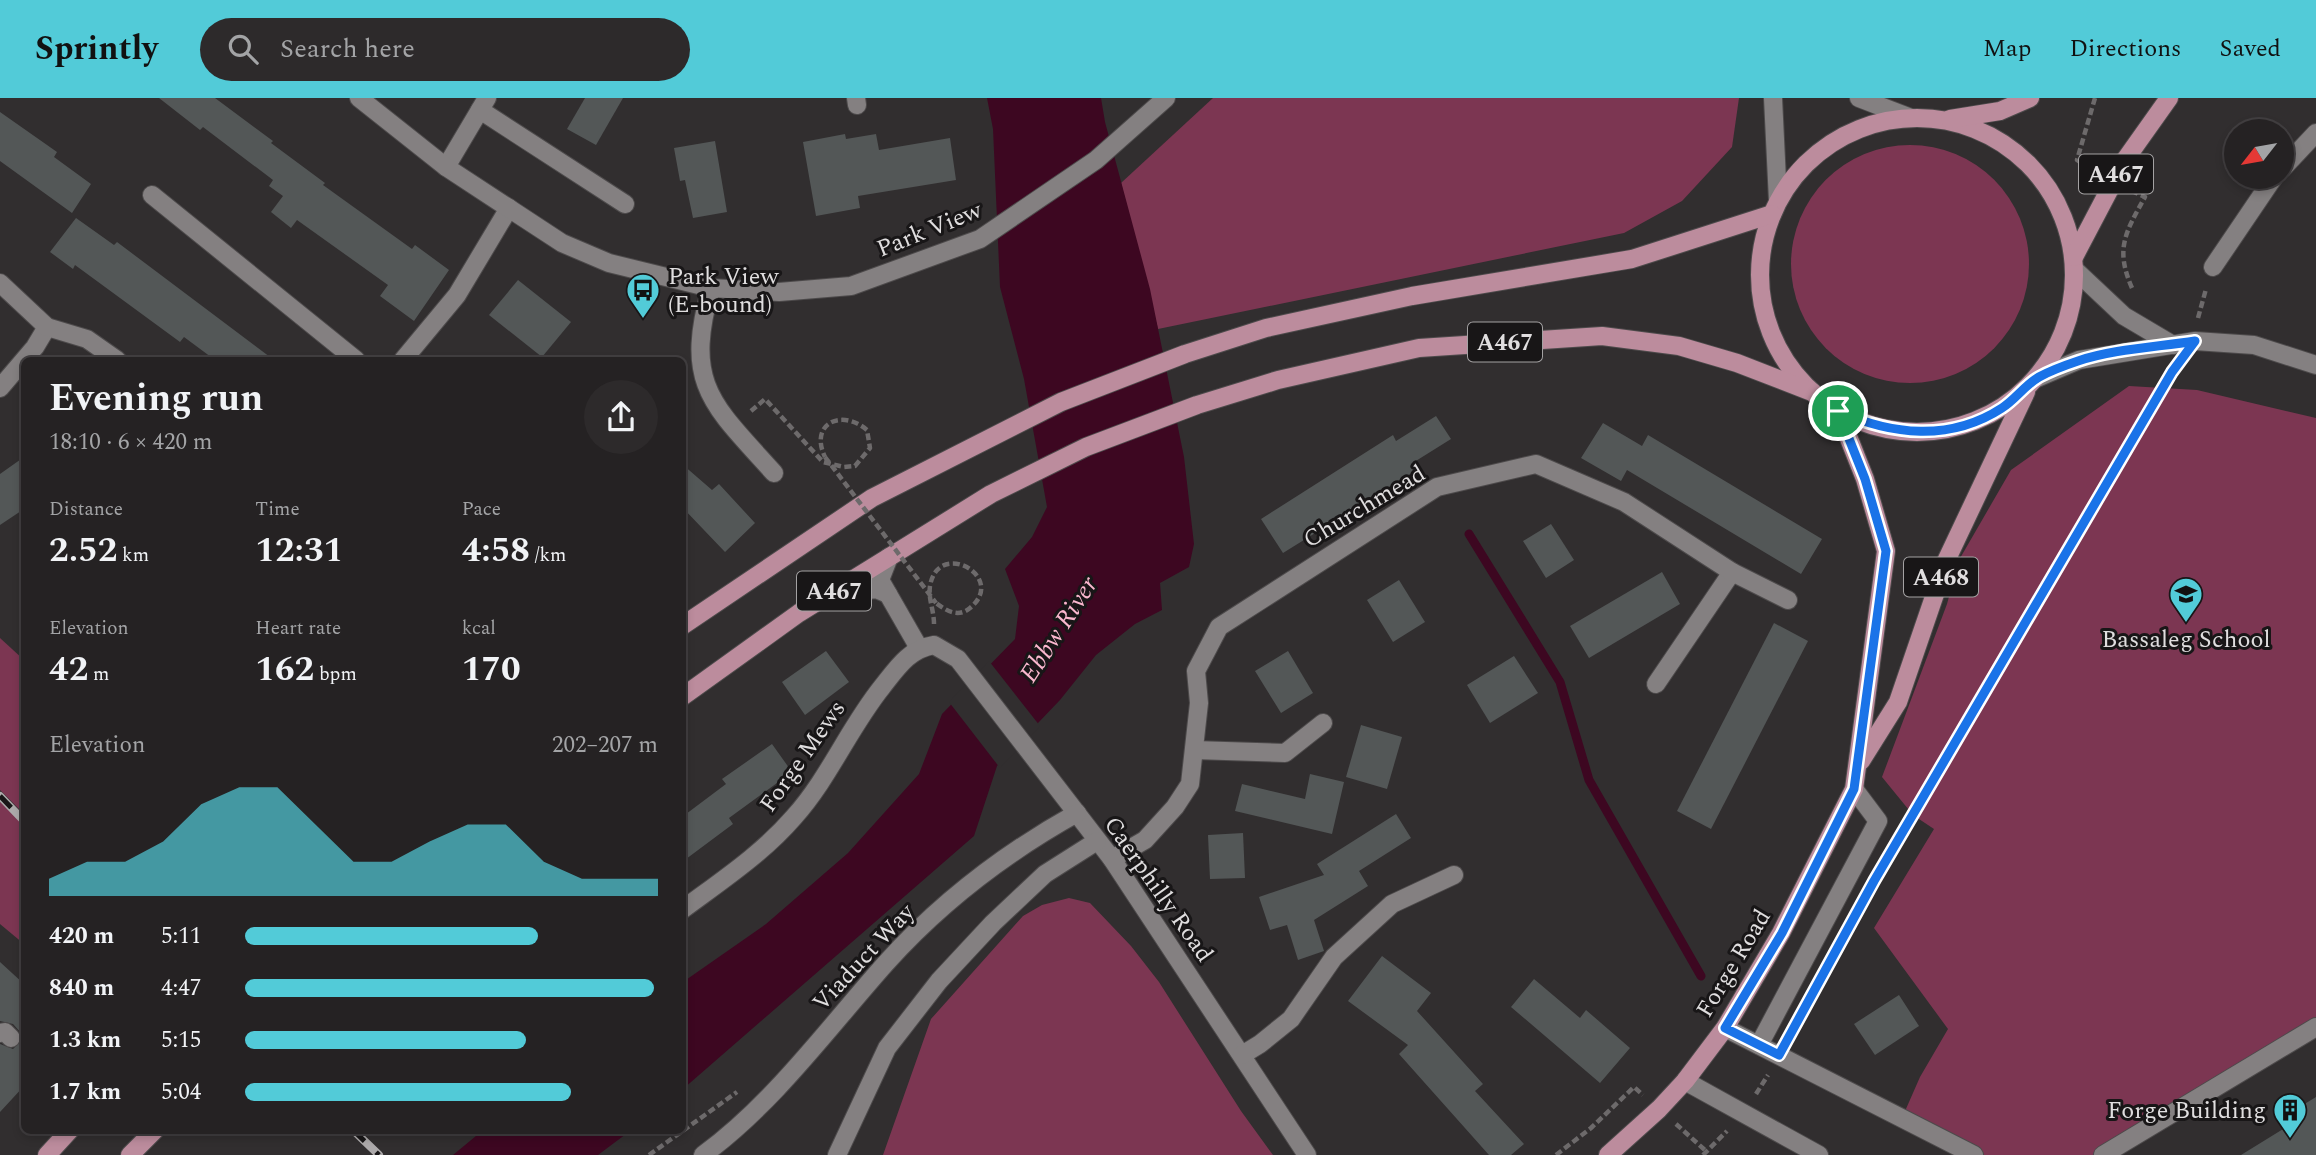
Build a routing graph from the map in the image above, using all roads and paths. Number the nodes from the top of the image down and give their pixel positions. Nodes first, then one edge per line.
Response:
1 (359, 98) edge
2 (1166, 98) edge
3 (1773, 98) edge
4 (1859, 98) edge
5 (2030, 98) edge
6 (2169, 98) edge
7 (483, 104) edge
8 (1911, 118) junction
9 (1943, 120) junction
10 (2316, 133) edge
11 (2294, 156) edge
12 (446, 167) junction
13 (2266, 189) edge
14 (152, 195) dead end
15 (625, 204) dead end
16 (509, 208) junction
17 (1775, 208) junction
18 (2074, 263) junction
19 (2213, 267) joint
20 (0, 283) edge
21 (711, 288) junction
22 (47, 327) junction
23 (2195, 341) junction
24 (2174, 345) junction
25 (26, 357) edge
26 (113, 357) edge
27 (352, 357) edge
28 (405, 357) edge
29 (21, 363) edge
30 (2316, 365) edge
31 (2032, 383) junction
32 (0, 388) edge
33 (1812, 392) junction
34 (750, 411) dead end
35 (1838, 411) junction
36 (774, 473) dead end
37 (889, 557) junction
38 (1732, 572) junction
39 (888, 594) junction
40 (827, 596) junction
41 (1788, 600) dead end
42 (934, 618) dead end
43 (686, 623) edge
44 (919, 648) junction
45 (1656, 684) dead end
46 (686, 694) edge
47 (1322, 723) dead end
48 (1194, 750) junction
49 (1857, 767) junction
50 (1854, 789) junction
51 (1077, 813) junction
52 (1097, 841) junction
53 (1894, 848) dead end
54 (1112, 859) junction
55 (1454, 875) dead end
56 (686, 907) edge
57 (2316, 1027) edge
58 (1725, 1028) junction
59 (1759, 1045) junction
60 (1242, 1055) junction
61 (1779, 1055) junction
62 (1685, 1081) junction
63 (1745, 1113) junction
64 (66, 1134) edge
65 (151, 1134) edge
66 (47, 1155) edge
67 (130, 1155) edge
68 (703, 1155) edge
69 (837, 1155) edge
70 (1307, 1155) edge
71 (1608, 1155) edge
72 (1703, 1155) edge
73 (1819, 1155) edge
74 (1974, 1155) edge
75 (2103, 1155) edge

1 - 12 street, Park View
2 - 21 street, Park View
3 - 17 street
4 - 8 street
5 - 9 main road
6 - 18 main road, A467
7 - 12 street
7 - 15 street
8 - 9 main road
8 - 17 main road
9 - 18 main road
10 - 11 street
12 - 16 street, Park View
13 - 19 street
14 - 27 street
16 - 21 street, Park View
16 - 28 street
17 - 33 main road
17 - 43 main road, A467
18 - 24 street
18 - 31 main road
19 - 23 path
20 - 22 street
21 - 36 street
22 - 25 street
22 - 26 street
23 - 24 street
23 - 30 street
23 - 53 path
24 - 31 street
29 - 32 street
31 - 35 main road
31 - 49 main road, Forge Road / A468
33 - 35 main road
33 - 37 main road, A467
34 - 42 path, bridge
35 - 49 main road, Forge Road / A468
37 - 39 street
37 - 40 main road, A467
38 - 41 street, Churchmead
38 - 45 street
38 - 48 street, Churchmead
39 - 40 street
39 - 44 street
40 - 46 main road, A467
44 - 51 street, Caerphilly Road
44 - 56 street, Forge Mews
47 - 48 street
48 - 54 street, Churchmead
49 - 50 main road, Forge Road / A468
50 - 58 main road, Forge Road / A468
50 - 59 street
51 - 52 street, Caerphilly Road
51 - 68 street, Viaduct Way
52 - 54 street, Caerphilly Road
52 - 69 street
54 - 60 street, Caerphilly Road
55 - 60 street
57 - 75 street
58 - 59 street
58 - 62 main road, Forge Road / A468
59 - 61 street
60 - 70 street, Caerphilly Road
61 - 63 path
61 - 74 street
62 - 63 street
62 - 71 main road, Forge Road / A468
63 - 72 path
63 - 73 street
64 - 66 main road
65 - 67 main road

